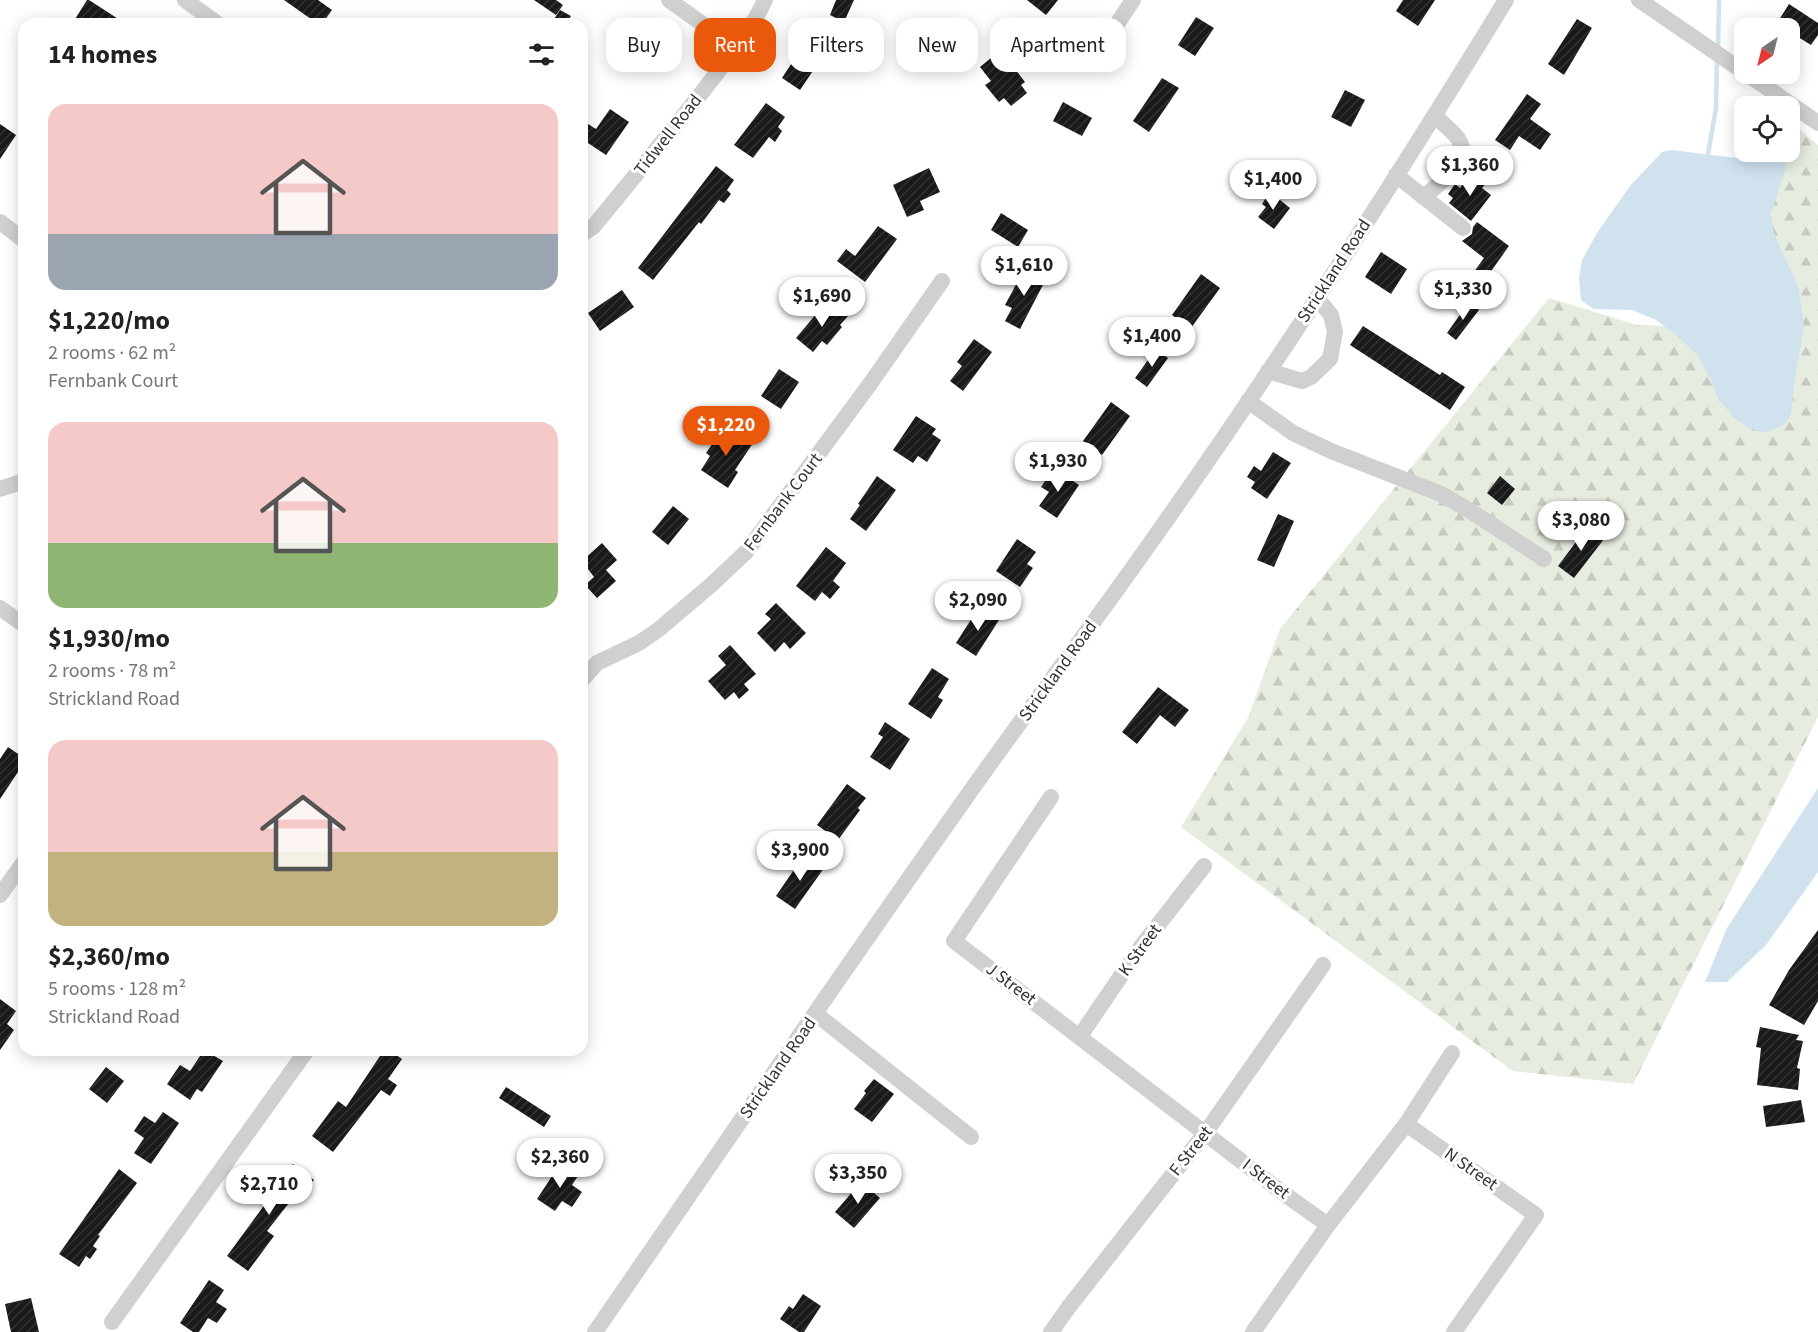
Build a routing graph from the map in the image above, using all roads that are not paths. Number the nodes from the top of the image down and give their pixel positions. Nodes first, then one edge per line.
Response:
1 (185, 0) edge
2 (669, 0) edge
3 (765, 0) edge
4 (1133, 0) edge
5 (1506, 0) edge
6 (1639, 0) edge
7 (210, 18) edge
8 (694, 18) edge
9 (755, 18) edge
10 (1121, 18) edge
11 (1734, 65) edge
12 (717, 72) edge
13 (1762, 84) edge
14 (1435, 116) junction
15 (1818, 123) edge
16 (1396, 175) junction
17 (1423, 197) junction
18 (0, 222) edge
19 (1463, 228) dead end
20 (588, 230) edge
21 (18, 236) edge
22 (942, 281) dead end
23 (1317, 298) junction
24 (1268, 371) junction
25 (1248, 401) junction
26 (18, 482) edge
27 (0, 489) edge
28 (1544, 559) dead end
29 (0, 608) edge
30 (18, 621) edge
31 (588, 673) edge
32 (1051, 797) dead end
33 (1204, 866) dead end
34 (18, 870) edge
35 (0, 895) edge
36 (1323, 965) dead end
37 (816, 1014) junction
38 (1080, 1036) junction
39 (1452, 1053) dead end
40 (303, 1056) edge
41 (1406, 1124) junction
42 (1206, 1132) junction
43 (971, 1137) dead end
44 (1328, 1225) junction
45 (112, 1322) dead end
46 (595, 1332) edge
47 (1051, 1332) edge
48 (1253, 1332) edge
49 (1454, 1332) edge

1 - 7 street
2 - 8 street
3 - 9 street, Tidwell Road
4 - 10 street
5 - 14 street, Strickland Road
6 - 11 street
12 - 20 street, Tidwell Road
13 - 15 street
14 - 16 street, Strickland Road
14 - 17 street
16 - 17 street
16 - 23 street, Strickland Road
17 - 19 street
18 - 21 street
22 - 31 street, Fernbank Court
23 - 24 street, Strickland Road
23 - 24 street
24 - 25 street, Strickland Road
25 - 28 street
25 - 37 street, Strickland Road
26 - 27 street
29 - 30 street
32 - 38 street, J Street
33 - 38 street, K Street
34 - 35 street
36 - 42 street, F Street
37 - 43 street
37 - 46 street, Strickland Road
38 - 42 street, J Street
39 - 41 street
40 - 45 street
41 - 44 street
41 - 49 street, N Street
42 - 44 street, I Street
42 - 47 street, F Street
44 - 48 street

